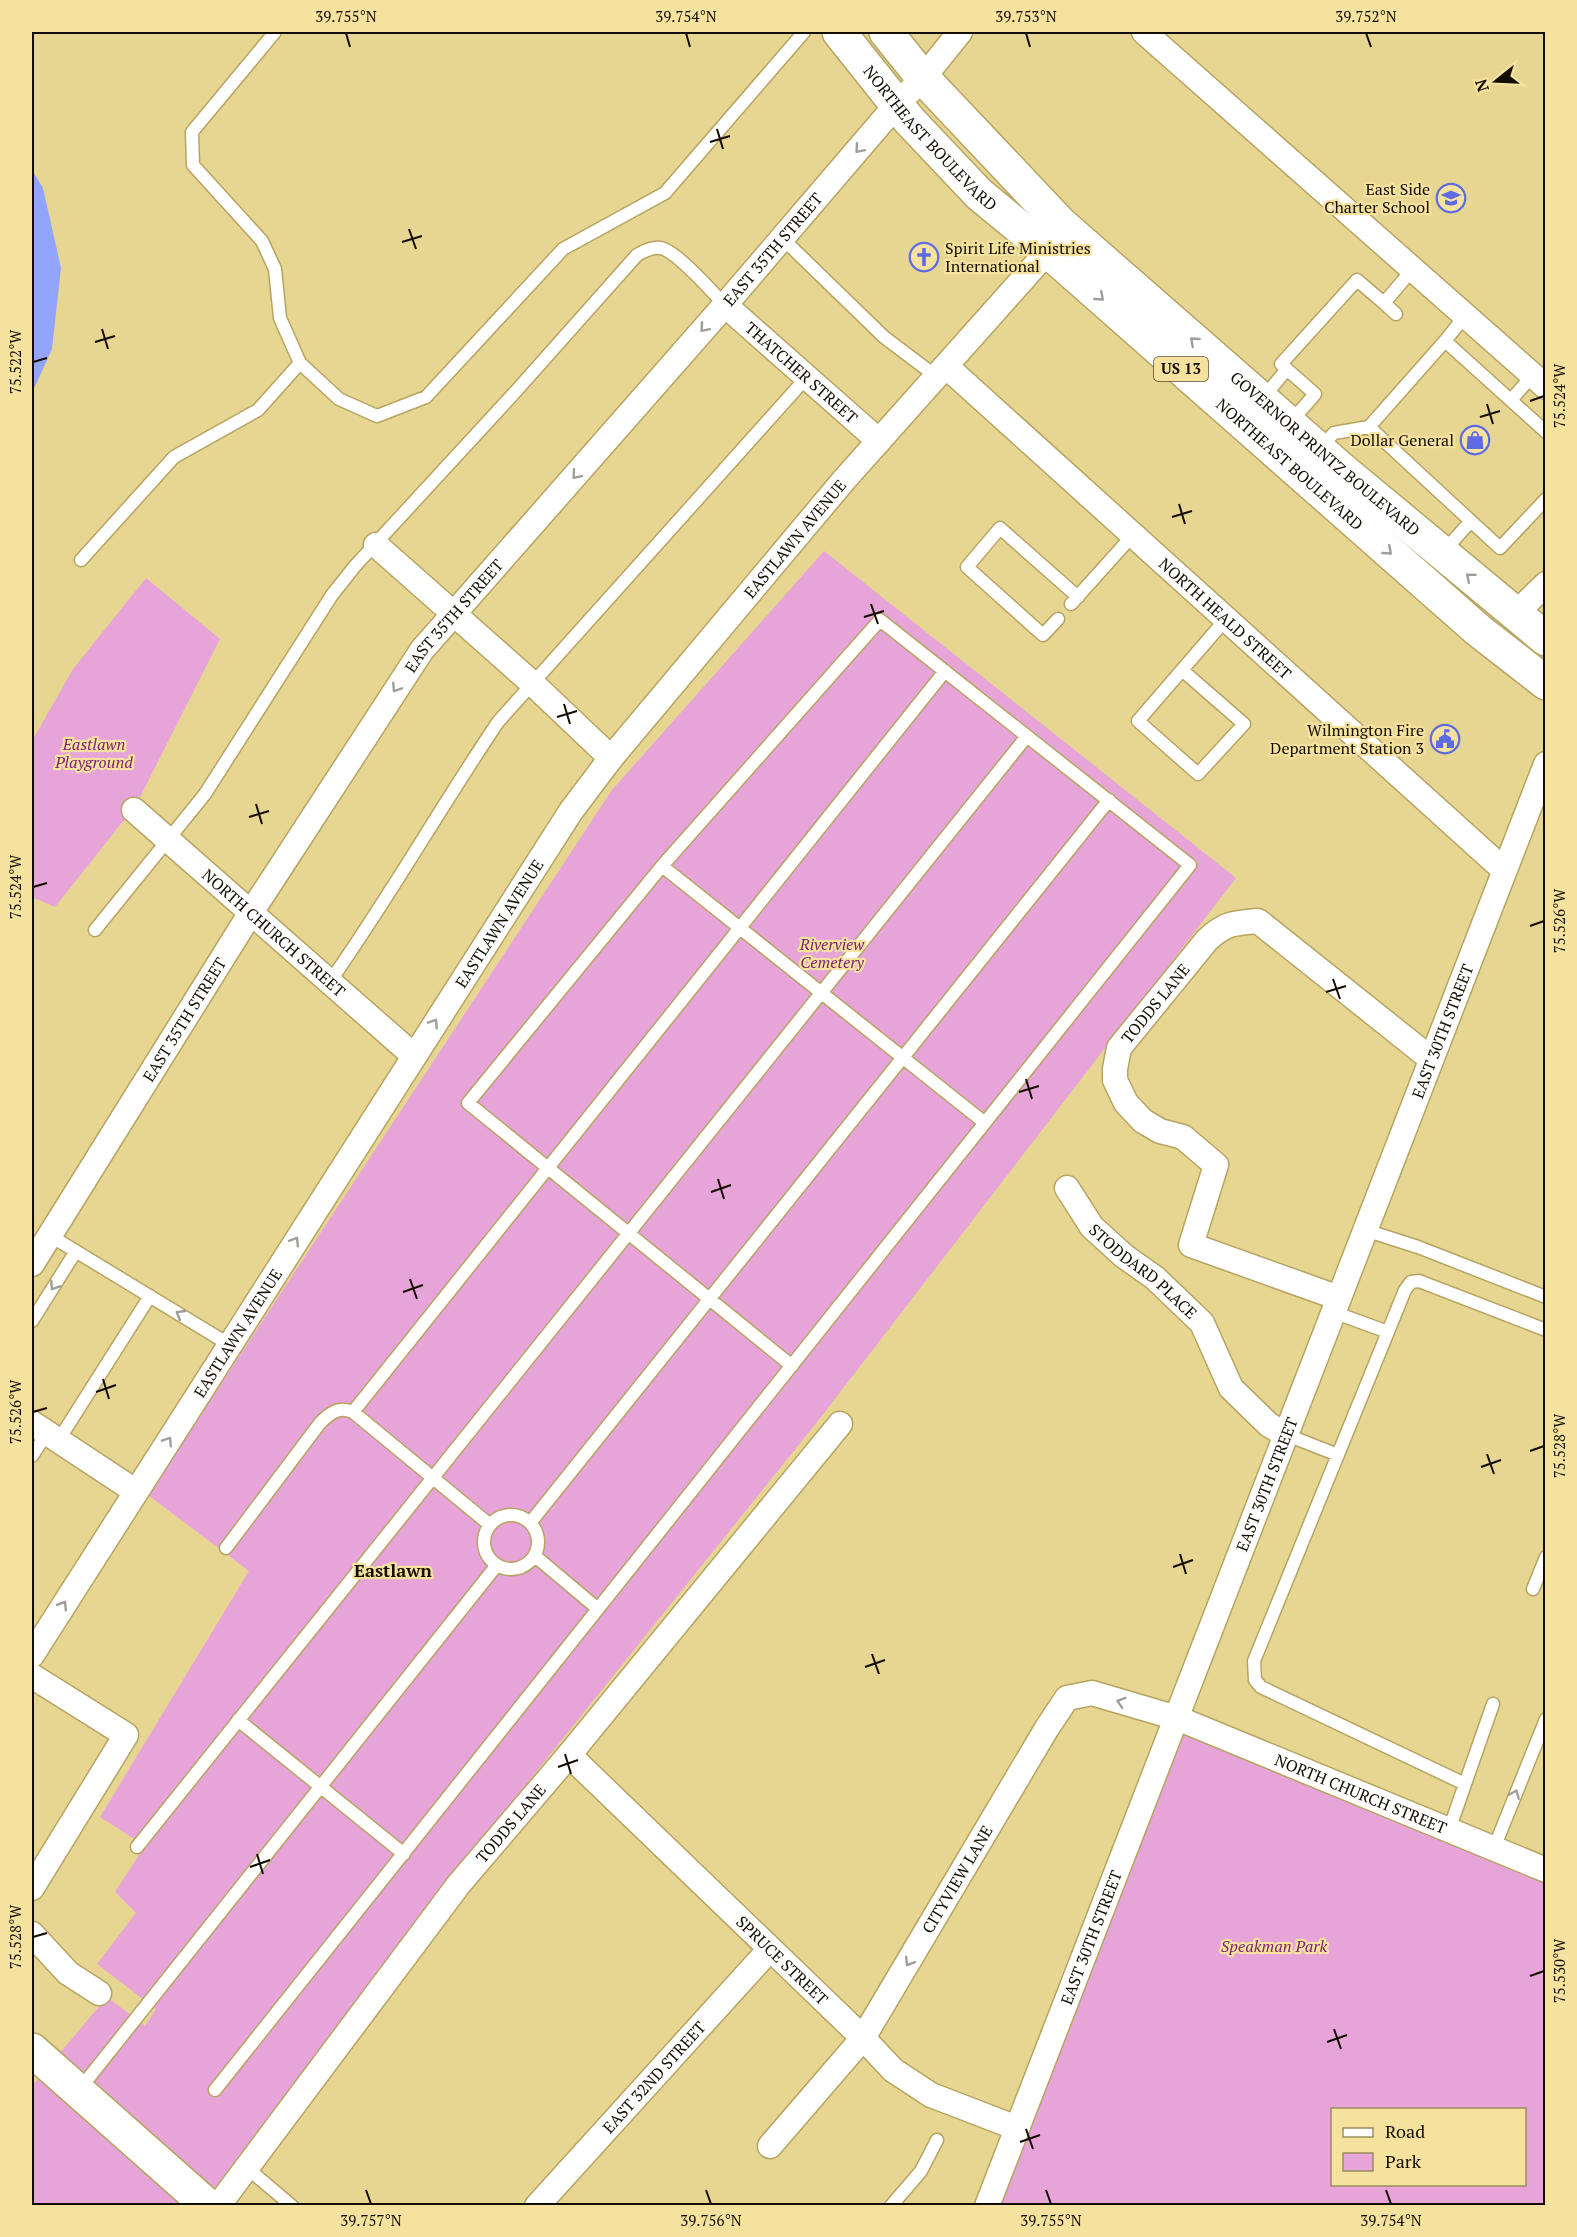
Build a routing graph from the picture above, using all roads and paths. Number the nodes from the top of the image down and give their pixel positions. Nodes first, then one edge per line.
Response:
1 (275, 32) edge
2 (804, 32) edge
3 (839, 32) edge
4 (886, 32) edge
5 (960, 32) edge
6 (1144, 32) edge
7 (923, 78) junction
8 (897, 104) junction
9 (782, 238) junction
10 (1055, 238) junction
11 (1412, 270) junction
12 (1384, 303) junction
13 (725, 305) junction
14 (1396, 314) dead end
15 (1465, 316) junction
16 (1445, 341) junction
17 (300, 363) junction
18 (1287, 369) junction
19 (942, 372) junction
20 (807, 377) junction
21 (1539, 381) edge
22 (1261, 400) junction
23 (1511, 400) junction
24 (1289, 424) junction
25 (1369, 427) junction
26 (1545, 432) edge
27 (879, 441) junction
28 (1319, 450) junction
29 (1545, 499) edge
30 (1471, 521) junction
31 (1132, 535) junction
32 (375, 545) junction
33 (1442, 553) junction
34 (81, 560) dead end
35 (1545, 584) edge
36 (1515, 614) junction
37 (453, 615) junction
38 (1058, 619) dead end
39 (1226, 619) junction
40 (1545, 639) edge
41 (1182, 670) junction
42 (945, 671) junction
43 (532, 683) junction
44 (1545, 683) edge
45 (1027, 736) junction
46 (611, 758) junction
47 (1545, 764) edge
48 (1109, 800) junction
49 (134, 810) dead end
50 (168, 841) junction
51 (662, 866) junction
52 (1504, 870) junction
53 (250, 914) junction
54 (740, 928) junction
55 (95, 930) dead end
56 (329, 983) junction
57 (822, 993) junction
58 (413, 1056) junction
59 (903, 1058) junction
60 (1431, 1059) junction
61 (985, 1123) junction
62 (548, 1168) junction
63 (1067, 1188) dead end
64 (1365, 1230) junction
65 (629, 1233) junction
66 (49, 1235) junction
67 (76, 1251) junction
68 (32, 1264) edge
69 (150, 1296) junction
70 (1545, 1297) edge
71 (710, 1299) junction
72 (1336, 1305) junction
73 (32, 1320) edge
74 (1545, 1330) edge
75 (1388, 1332) junction
76 (230, 1344) junction
77 (792, 1366) junction
78 (353, 1412) junction
79 (840, 1424) dead end
80 (45, 1433) edge
81 (1287, 1435) junction
82 (1338, 1455) junction
83 (32, 1456) edge
84 (434, 1477) junction
85 (135, 1491) junction
86 (530, 1523) junction
87 (490, 1525) junction
88 (226, 1548) dead end
89 (535, 1556) junction
90 (1545, 1557) edge
91 (497, 1565) junction
92 (1533, 1589) dead end
93 (598, 1610) junction
94 (32, 1655) edge
95 (32, 1676) edge
96 (1492, 1704) dead end
97 (1177, 1719) junction
98 (1545, 1719) edge
99 (238, 1720) junction
100 (568, 1755) junction
101 (1465, 1784) junction
102 (321, 1787) junction
103 (1449, 1830) junction
104 (137, 1847) dead end
105 (1494, 1848) junction
106 (404, 1854) junction
107 (1544, 1866) edge
108 (32, 1888) edge
109 (32, 1934) edge
110 (770, 1949) junction
111 (99, 1993) dead end
112 (863, 2038) junction
113 (32, 2050) edge
114 (215, 2090) dead end
115 (78, 2091) junction
116 (1017, 2128) junction
117 (937, 2140) dead end
118 (770, 2145) dead end
119 (247, 2168) junction
120 (208, 2205) edge
121 (218, 2205) edge
122 (292, 2205) edge
123 (537, 2205) edge
124 (891, 2205) edge
125 (987, 2205) edge

1 - 17 lane
2 - 17 lane
3 - 8 main road, NORTHEAST BOULEVARD
4 - 7 main road, GOVERNOR PRINTZ BOULEVARD / US 13
5 - 7 street, EAST 35TH STREET
6 - 11 street
7 - 8 street, EAST 35TH STREET
7 - 10 main road, GOVERNOR PRINTZ BOULEVARD / US 13
8 -> 9 street, EAST 35TH STREET
8 - 10 main road
9 - 13 street, EAST 35TH STREET
9 - 19 lane
10 - 19 street, EASTLAWN AVENUE
22 -> 10 main road, GOVERNOR PRINTZ BOULEVARD / US 13
10 -> 44 main road, NORTHEAST BOULEVARD / US 13
11 - 12 lane
11 - 15 street
12 - 14 lane
12 - 18 lane
13 - 20 street, THATCHER STREET
13 - 32 lane
13 -> 37 street, EAST 35TH STREET
15 - 16 lane
15 - 21 street
16 - 23 lane
16 - 25 lane
17 - 34 lane
18 - 22 lane
18 - 24 lane
19 - 27 street, EASTLAWN AVENUE
19 - 31 street, NORTH HEALD STREET
20 - 27 street, THATCHER STREET
20 - 43 lane
21 - 23 lane
22 - 24 main road, GOVERNOR PRINTZ BOULEVARD / US 13
23 - 26 lane
24 - 28 main road, GOVERNOR PRINTZ BOULEVARD / US 13
25 - 28 lane
25 - 30 lane
27 - 46 street, EASTLAWN AVENUE
28 - 33 main road, GOVERNOR PRINTZ BOULEVARD / US 13
29 - 30 lane
30 - 33 lane
31 - 38 lane
31 - 39 street, NORTH HEALD STREET
32 - 37 street
32 - 50 lane
36 -> 33 main road, GOVERNOR PRINTZ BOULEVARD / US 13
35 - 36 street
36 - 40 main road, GOVERNOR PRINTZ BOULEVARD / US 13
37 - 43 street
37 -> 53 street, EAST 35TH STREET
39 - 41 lane
39 - 52 street, NORTH HEALD STREET
41 - 41 lane
42 - 45 lane
42 - 51 lane
42 - 54 lane
43 - 46 street
43 - 56 lane
45 - 48 lane
45 - 57 lane
58 -> 46 street, EASTLAWN AVENUE
47 - 52 street, EAST 30TH STREET
48 - 59 lane
48 - 61 lane
49 - 50 street, NORTH CHURCH STREET
50 - 53 street, NORTH CHURCH STREET
50 - 55 lane
51 - 54 lane
51 - 62 lane
52 - 60 street, EAST 30TH STREET
53 - 56 street, NORTH CHURCH STREET
53 - 66 street, EAST 35TH STREET
54 - 57 lane
54 - 62 lane
56 - 58 street, NORTH CHURCH STREET
57 - 59 lane
57 - 65 lane
76 -> 58 street, EASTLAWN AVENUE
59 - 61 lane
59 - 71 lane
60 - 64 street, EAST 30TH STREET
60 - 72 street, TODDS LANE
61 - 77 lane
62 - 65 lane
62 - 78 lane
63 - 81 street, STODDARD PLACE
64 - 70 lane
64 - 72 street, EAST 30TH STREET
65 - 71 lane
65 - 84 lane
66 - 67 lane
66 - 68 street, EAST 35TH STREET
67 - 69 lane
67 -> 73 lane
76 -> 69 lane
69 - 80 lane
71 - 77 lane
71 - 86 lane
72 - 75 lane
72 - 81 street, EAST 30TH STREET
74 - 75 lane
75 - 82 lane
85 -> 76 street, EASTLAWN AVENUE
77 - 93 lane
78 - 84 lane
78 - 88 lane
79 - 100 street, TODDS LANE
80 - 83 lane
80 - 85 street
81 - 82 lane
81 - 97 street, EAST 30TH STREET
82 - 101 lane
84 - 87 lane
84 - 99 lane
94 -> 85 street, EASTLAWN AVENUE
86 - 87 lane
86 - 89 lane
87 - 91 lane
89 - 91 lane
89 - 93 lane
90 - 92 lane
91 - 102 lane
93 - 106 lane
95 - 108 street
96 - 101 lane
97 - 103 street, NORTH CHURCH STREET
97 -> 112 street, CITYVIEW LANE
97 - 116 street, EAST 30TH STREET
105 -> 98 lane
99 - 102 lane
99 - 104 lane
100 - 110 street, SPRUCE STREET
100 - 119 street, TODDS LANE
101 - 103 lane
102 - 106 lane
102 - 115 lane
103 - 105 street, NORTH CHURCH STREET
105 - 107 street, NORTH CHURCH STREET
106 - 114 lane
109 - 111 street
110 - 112 street, SPRUCE STREET
110 - 123 street, EAST 32ND STREET
112 - 116 street, SPRUCE STREET
112 - 118 street, CITYVIEW LANE
113 - 115 main road
115 - 120 main road
116 - 125 street, EAST 30TH STREET
117 - 124 lane
119 - 121 street, TODDS LANE
119 - 122 lane

